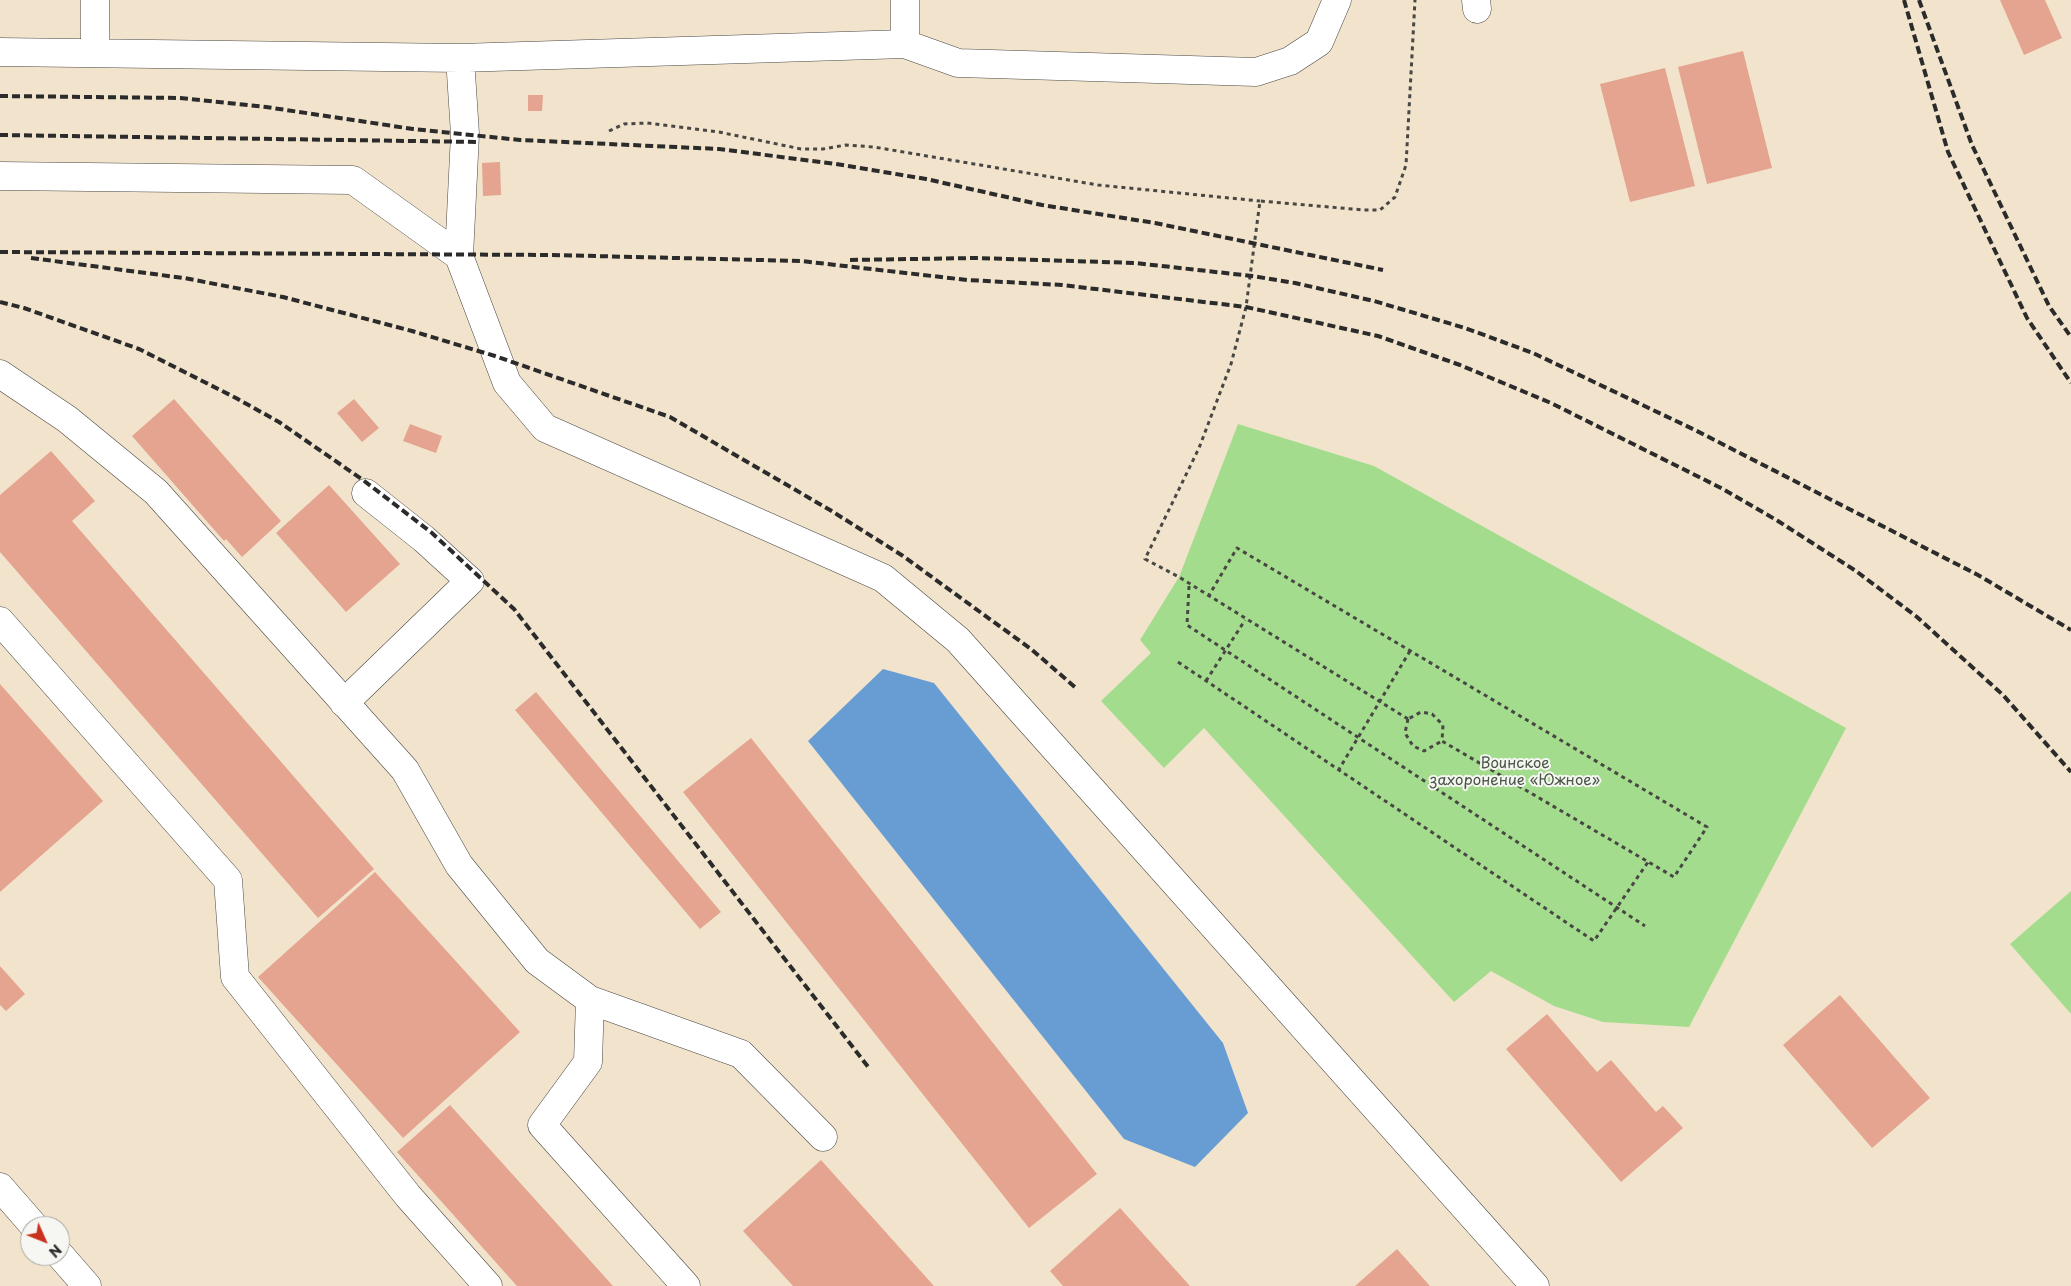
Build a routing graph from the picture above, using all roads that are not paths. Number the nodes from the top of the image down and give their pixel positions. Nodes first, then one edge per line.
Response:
1 (95, 0) edge
2 (905, 0) edge
3 (1337, 0) edge
4 (905, 44) junction
5 (0, 52) edge
6 (95, 53) junction
7 (460, 58) junction
8 (0, 176) edge
9 (460, 256) junction
10 (0, 374) edge
11 (366, 493) dead end
12 (0, 621) edge
13 (344, 703) junction
14 (590, 1000) junction
15 (824, 1137) dead end
16 (0, 1187) edge
17 (25, 1216) edge
18 (70, 1266) edge
19 (87, 1286) edge
20 (488, 1286) edge
21 (686, 1286) edge
22 (1535, 1286) edge

1 - 6 lane
2 - 4 lane
3 - 4 lane
4 - 7 lane
5 - 6 lane
6 - 7 lane
7 - 9 lane
8 - 9 lane
9 - 22 lane
10 - 13 lane
11 - 13 lane
12 - 20 lane
13 - 14 lane
14 - 15 lane
14 - 21 lane
16 - 17 lane
18 - 19 lane

